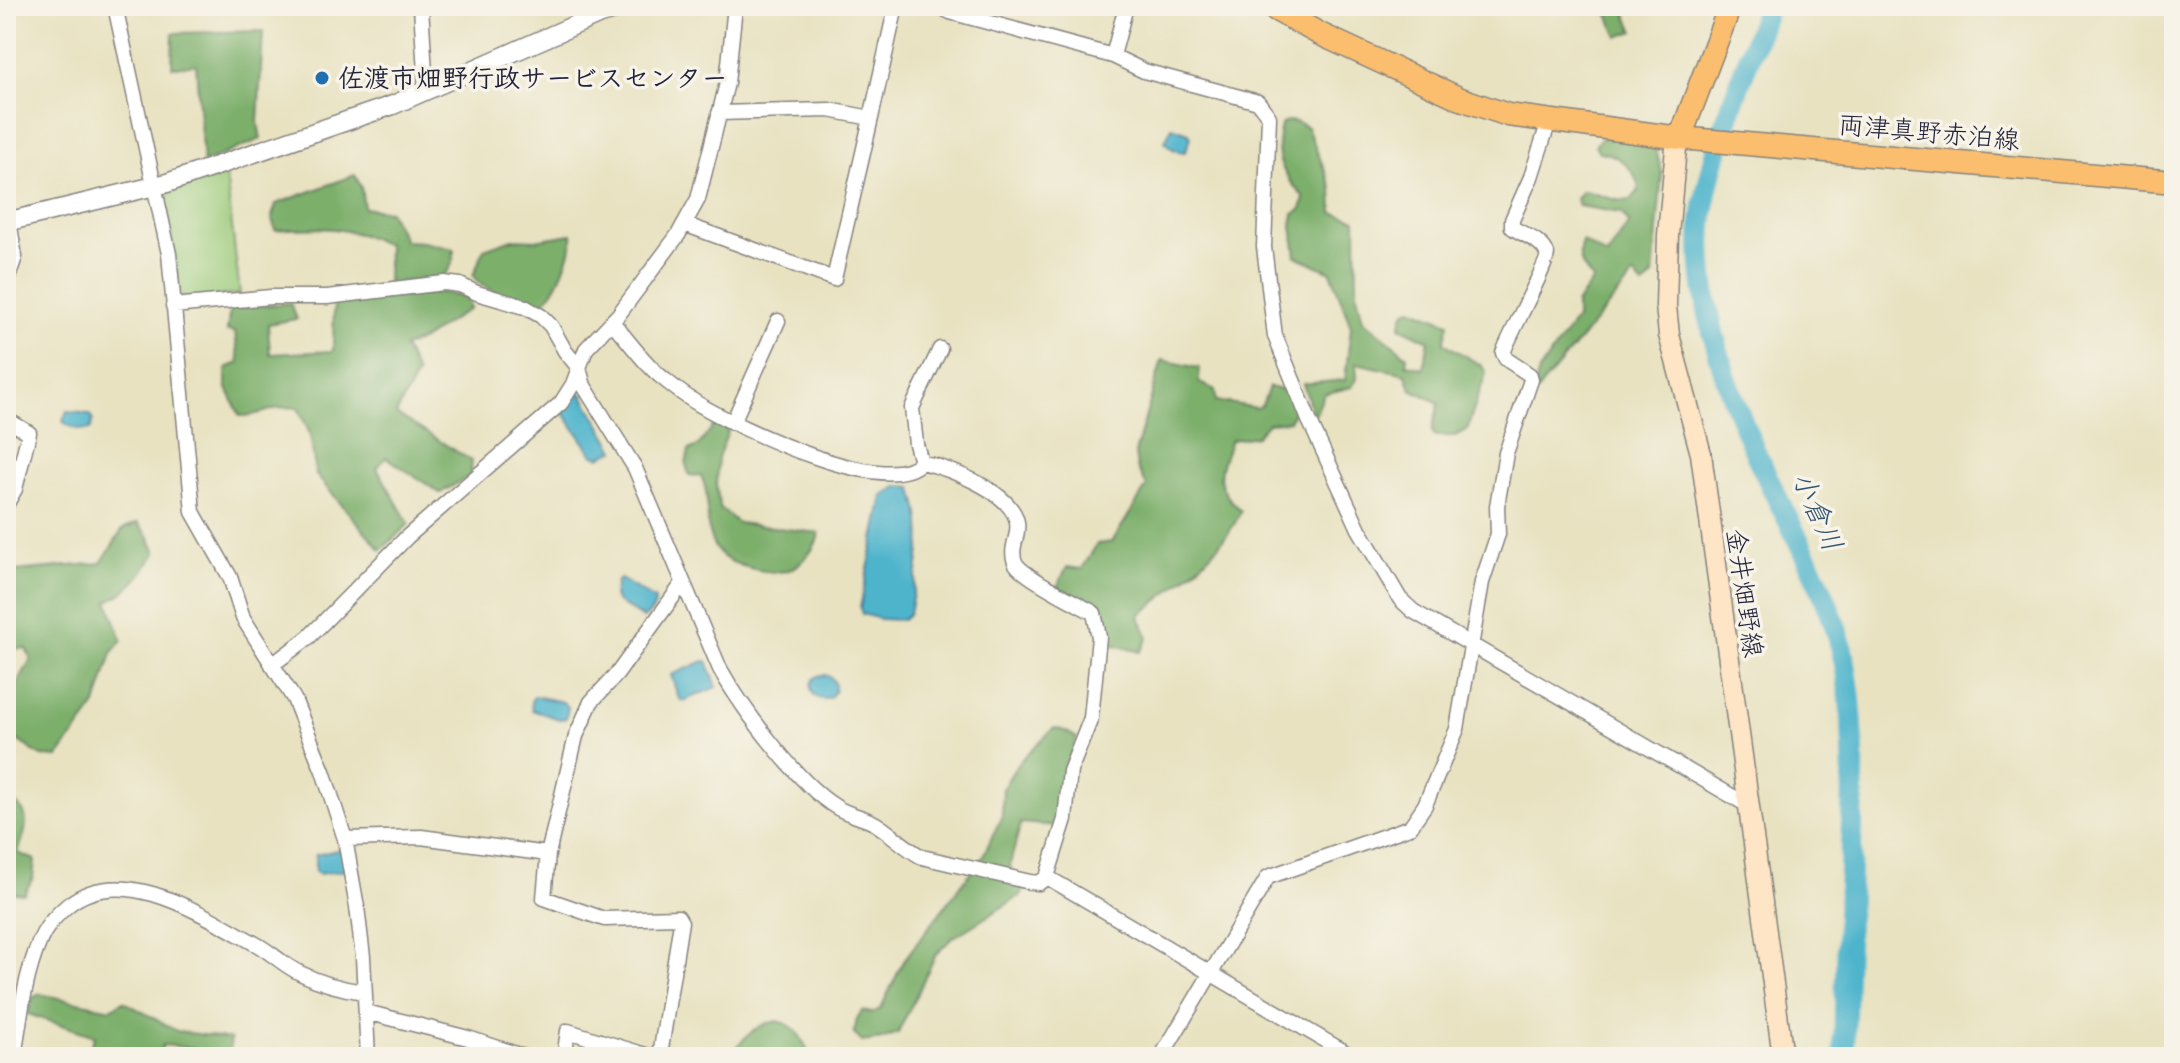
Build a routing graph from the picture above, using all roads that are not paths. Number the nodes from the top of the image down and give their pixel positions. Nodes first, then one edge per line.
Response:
1 (115, 6) edge
2 (421, 6) edge
3 (628, 6) edge
4 (735, 6) edge
5 (896, 6) edge
6 (938, 6) edge
7 (1126, 6) edge
8 (1269, 6) edge
9 (1730, 6) edge
10 (1113, 56) junction
11 (426, 90) junction
12 (719, 113) junction
13 (871, 118) junction
14 (1549, 121) junction
15 (1685, 138) junction
16 (2174, 182) edge
17 (154, 187) junction
18 (8, 222) edge
19 (684, 224) junction
20 (6, 283) edge
21 (173, 306) junction
22 (778, 321) dead end
23 (612, 322) junction
24 (940, 349) dead end
25 (579, 368) junction
26 (6, 419) edge
27 (733, 422) junction
28 (921, 462) junction
29 (8, 497) edge
30 (683, 583) junction
31 (1471, 644) junction
32 (272, 665) junction
33 (1747, 801) junction
34 (345, 839) junction
35 (548, 854) junction
36 (1047, 877) junction
37 (1210, 973) junction
38 (364, 992) junction
39 (366, 1012) junction
40 (14, 1057) edge
41 (368, 1057) edge
42 (525, 1057) edge
43 (564, 1057) edge
44 (1161, 1057) edge
45 (1353, 1057) edge
46 (1783, 1057) edge

1 - 17 street
2 - 11 street
3 - 11 street
4 - 12 street
5 - 13 street
6 - 10 street
7 - 10 street
8 - 14 main road, 両津真野赤泊線
9 - 15 main road
10 - 31 street
11 - 17 street
12 - 13 street
12 - 19 street
13 - 19 street
14 - 15 main road, 両津真野赤泊線
14 - 31 street
15 - 16 main road, 両津真野赤泊線
15 - 33 main road, 金井畑野線
17 - 18 street
17 - 21 street
18 - 20 street
19 - 23 street
21 - 25 street
21 - 32 street
22 - 27 street
23 - 25 street
23 - 27 street
24 - 28 street
25 - 30 street
25 - 32 street
26 - 29 street
27 - 28 street
28 - 36 street
30 - 35 street
30 - 36 street
31 - 33 street
31 - 37 street
32 - 34 street
33 - 46 main road, 金井畑野線
34 - 35 street
34 - 38 street
35 - 43 street
36 - 37 street
37 - 44 street
37 - 45 street
38 - 39 street
38 - 40 street
39 - 41 street
39 - 42 street

